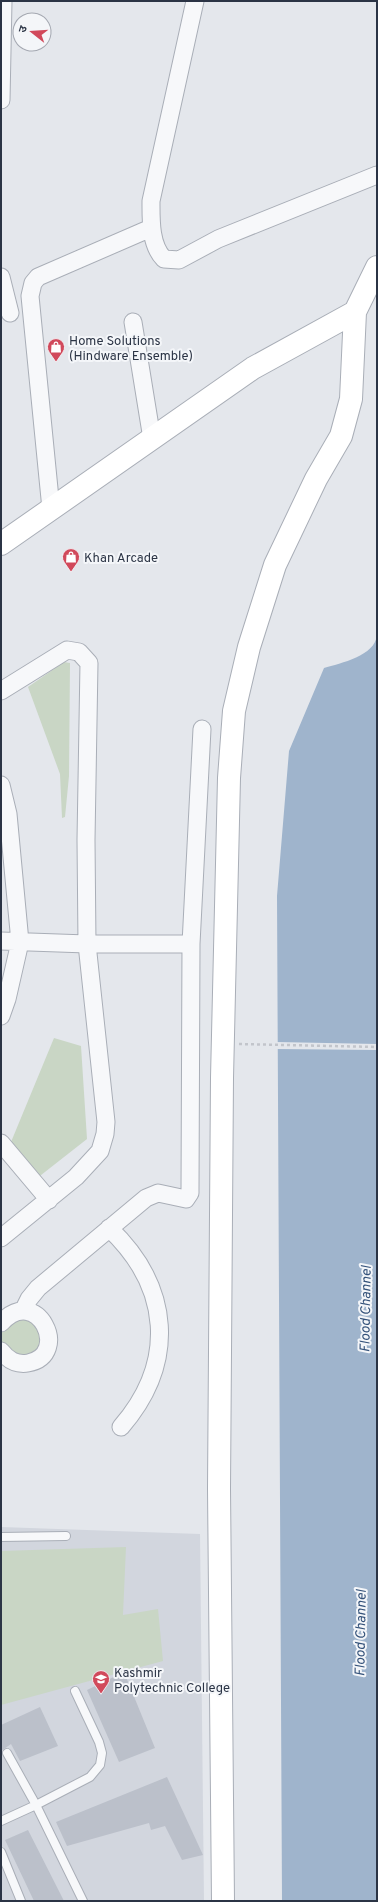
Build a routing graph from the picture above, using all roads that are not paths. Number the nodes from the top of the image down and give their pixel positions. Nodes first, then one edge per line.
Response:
1 (3, 1) edge
2 (195, 1) edge
3 (1, 100) edge
4 (377, 175) edge
5 (151, 228) junction
6 (377, 267) edge
7 (1, 277) edge
8 (31, 311) junction
9 (355, 312) junction
10 (5, 313) edge
11 (133, 322) dead end
12 (152, 439) junction
13 (51, 510) junction
14 (1, 544) edge
15 (1, 691) edge
16 (202, 730) dead end
17 (1, 786) edge
18 (1, 941) edge
19 (20, 942) junction
20 (87, 944) junction
21 (191, 944) junction
22 (1, 1016) edge
23 (1, 1143) edge
24 (49, 1200) junction
25 (109, 1228) junction
26 (1, 1238) edge
27 (23, 1311) junction
28 (3, 1317) edge
29 (1, 1352) edge
30 (121, 1427) dead end
31 (66, 1536) dead end
32 (1, 1537) edge
33 (75, 1691) dead end
34 (7, 1753) dead end
35 (36, 1805) junction
36 (1, 1820) edge
37 (1, 1852) edge
38 (21, 1901) edge
39 (83, 1901) edge
40 (223, 1901) edge

1 - 3 street
2 - 5 street
4 - 5 street
5 - 8 street
6 - 9 main road
7 - 10 street
8 - 10 street
8 - 13 street
9 - 12 main road
9 - 40 main road
11 - 12 street
12 - 13 main road
13 - 14 main road
15 - 20 street
16 - 21 street
17 - 19 street
18 - 19 street
19 - 20 street
19 - 22 street
20 - 21 street
20 - 24 street
21 - 25 street
23 - 24 street
24 - 26 street
25 - 27 street
25 - 30 street
27 - 28 street
27 - 29 street
31 - 32 lane
33 - 35 lane
34 - 35 lane
35 - 36 lane
35 - 39 lane
37 - 38 lane

